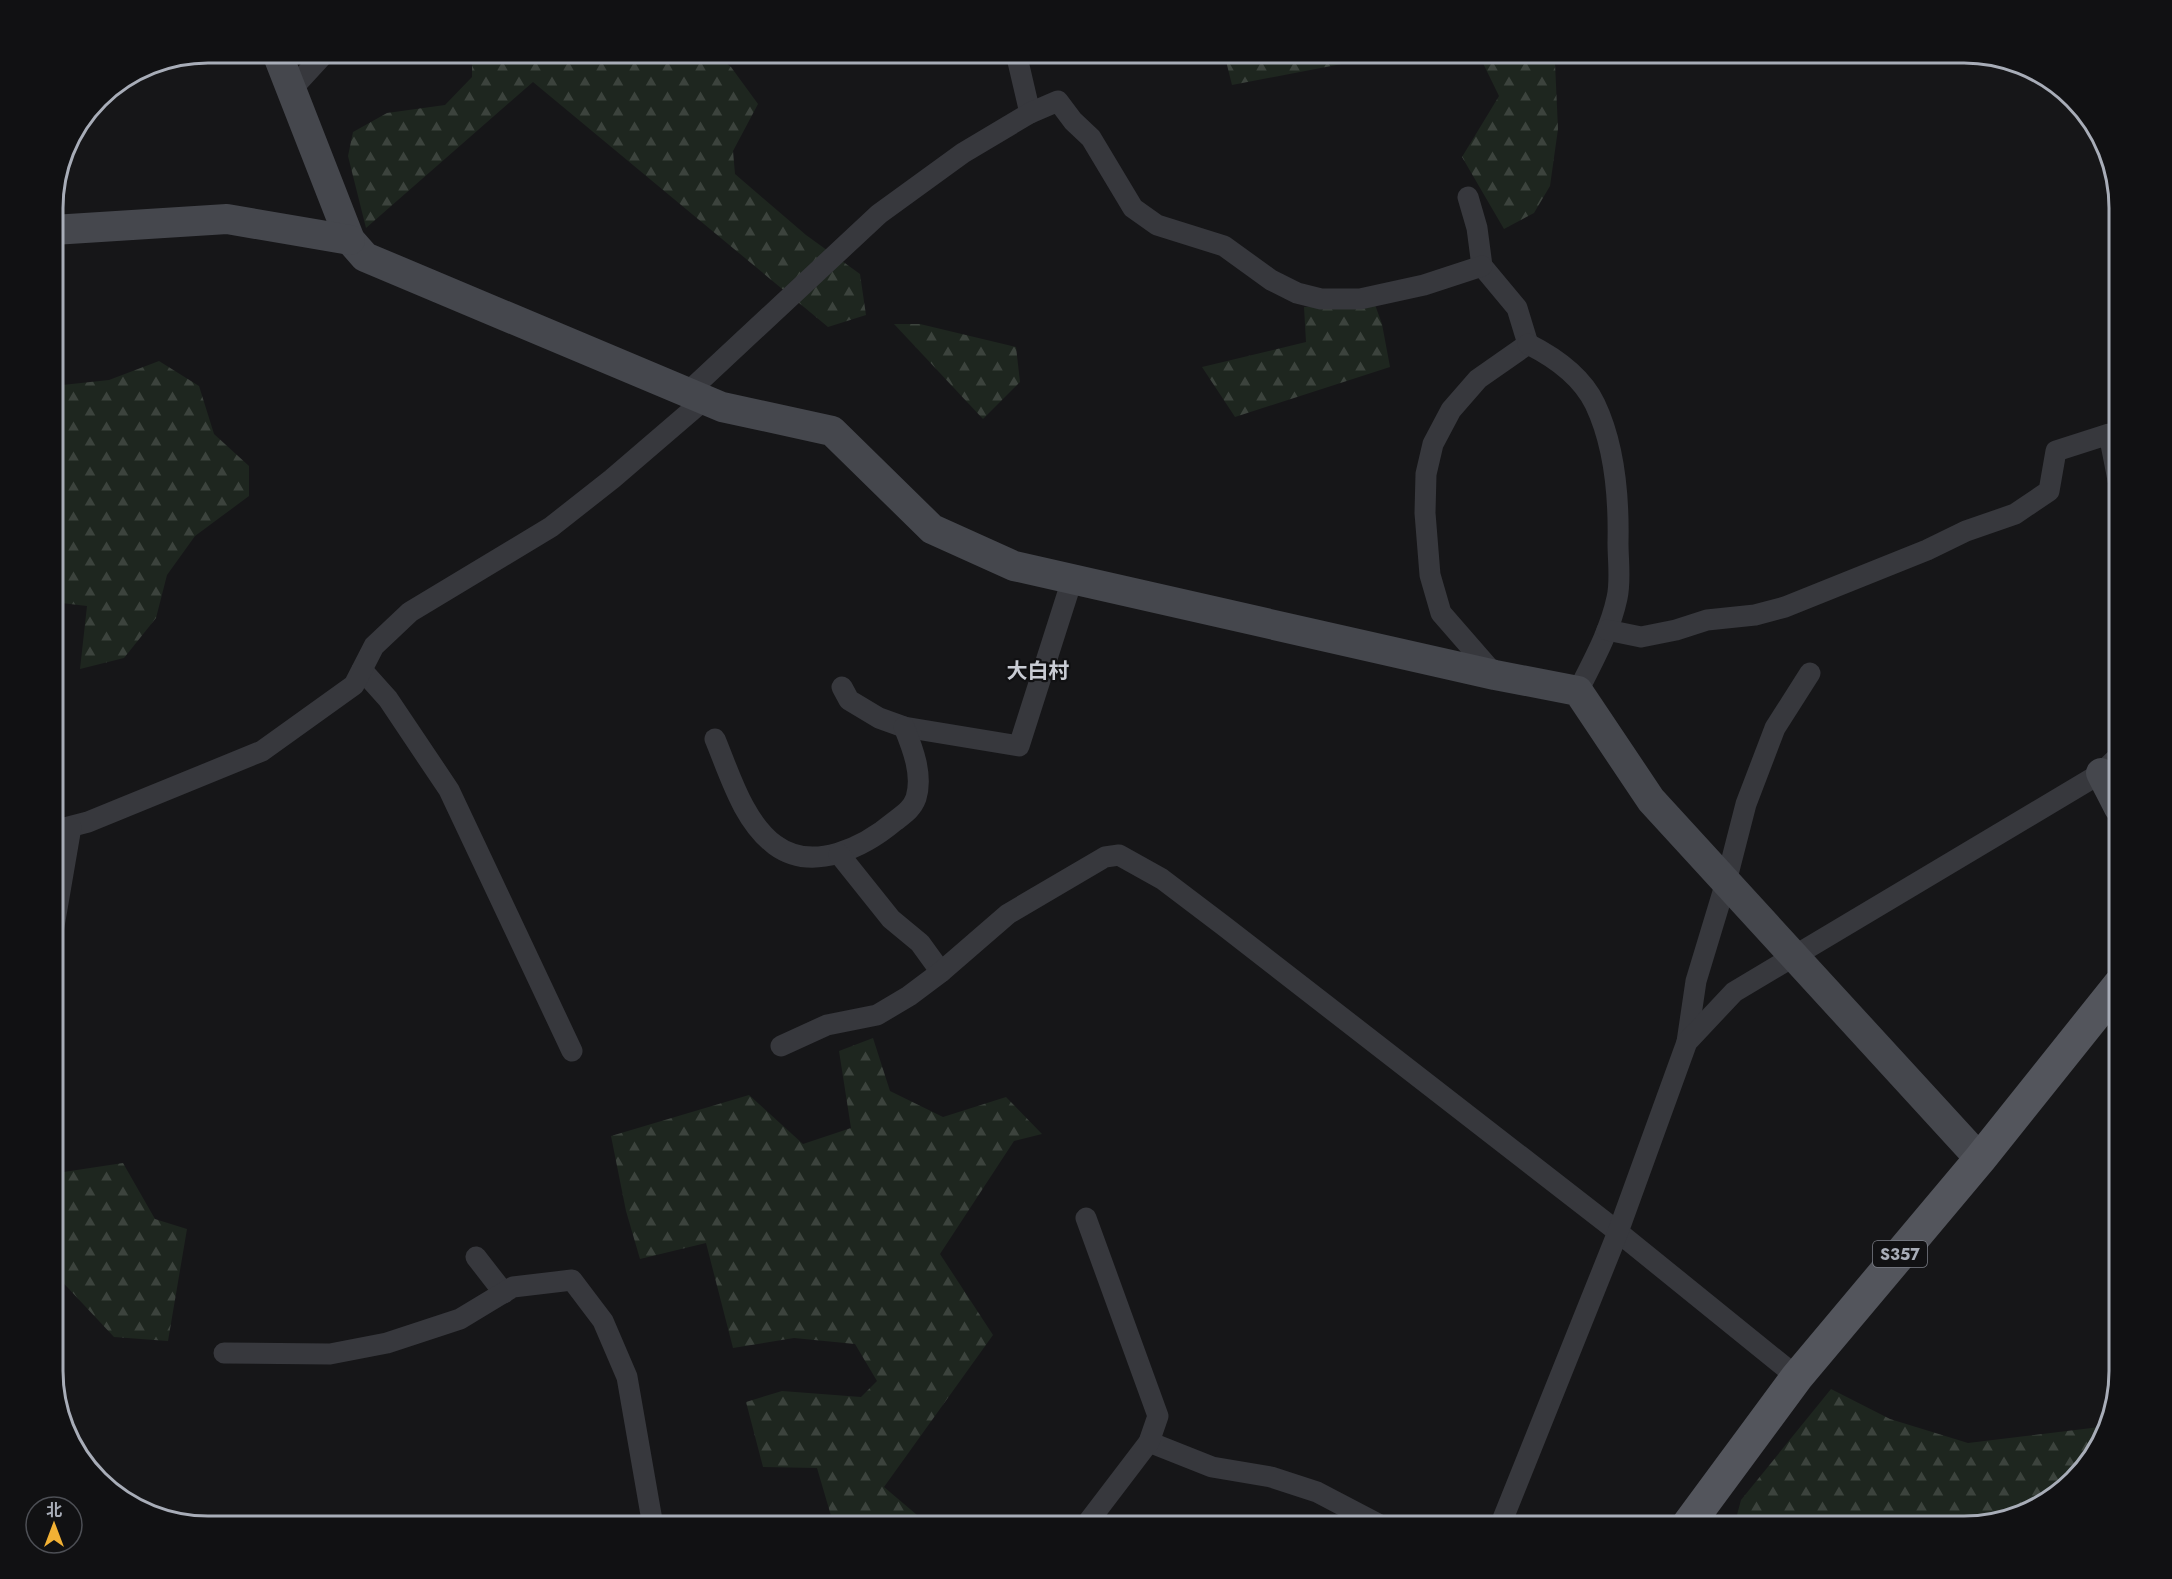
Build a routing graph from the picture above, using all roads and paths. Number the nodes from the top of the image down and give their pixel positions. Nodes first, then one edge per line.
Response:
1 (281, 63) edge
2 (315, 63) edge
3 (1019, 63) edge
4 (291, 90) junction
5 (1030, 113) junction
6 (1468, 197) dead end
7 (63, 229) edge
8 (350, 240) junction
9 (1482, 266) junction
10 (1528, 344) junction
11 (695, 397) junction
12 (2109, 434) edge
13 (1072, 580) junction
14 (1607, 630) junction
15 (362, 670) junction
16 (1810, 673) dead end
17 (1495, 675) junction
18 (842, 687) dead end
19 (1578, 691) junction
20 (904, 727) junction
21 (715, 739) dead end
22 (2109, 766) edge
23 (63, 826) edge
24 (839, 854) junction
25 (1726, 882) junction
26 (1795, 957) junction
27 (941, 972) junction
28 (2109, 999) edge
29 (1687, 1042) junction
30 (781, 1046) dead end
31 (572, 1052) dead end
32 (1980, 1159) junction
33 (1086, 1218) dead end
34 (1618, 1232) junction
35 (476, 1257) dead end
36 (504, 1293) junction
37 (224, 1353) dead end
38 (1797, 1377) junction
39 (1149, 1442) junction
40 (651, 1516) edge
41 (1092, 1516) edge
42 (1362, 1516) edge
43 (1504, 1516) edge
44 (1695, 1516) edge

1 - 4 street
2 - 4 street
3 - 5 street
4 - 8 street
5 - 9 street
5 - 11 street
6 - 9 street
7 - 8 street
8 - 11 street
9 - 10 street
10 - 14 street
10 - 17 street
11 - 13 street
11 - 15 street
12 - 14 street
13 - 17 street
13 - 20 street
14 - 19 street
15 - 23 street
15 - 31 street
16 - 25 street
17 - 19 street
18 - 20 street
19 - 25 street
20 - 24 street
21 - 24 street
22 - 26 street
24 - 27 street
25 - 26 street
25 - 29 street
26 - 29 street
26 - 32 street
27 - 30 street
27 - 34 street
28 - 32 main road, S357
29 - 34 street
32 - 38 main road, S357
33 - 39 street
34 - 38 street
34 - 43 street
35 - 36 street
36 - 37 street
36 - 40 street
38 - 44 main road, S357
39 - 41 street
39 - 42 street

